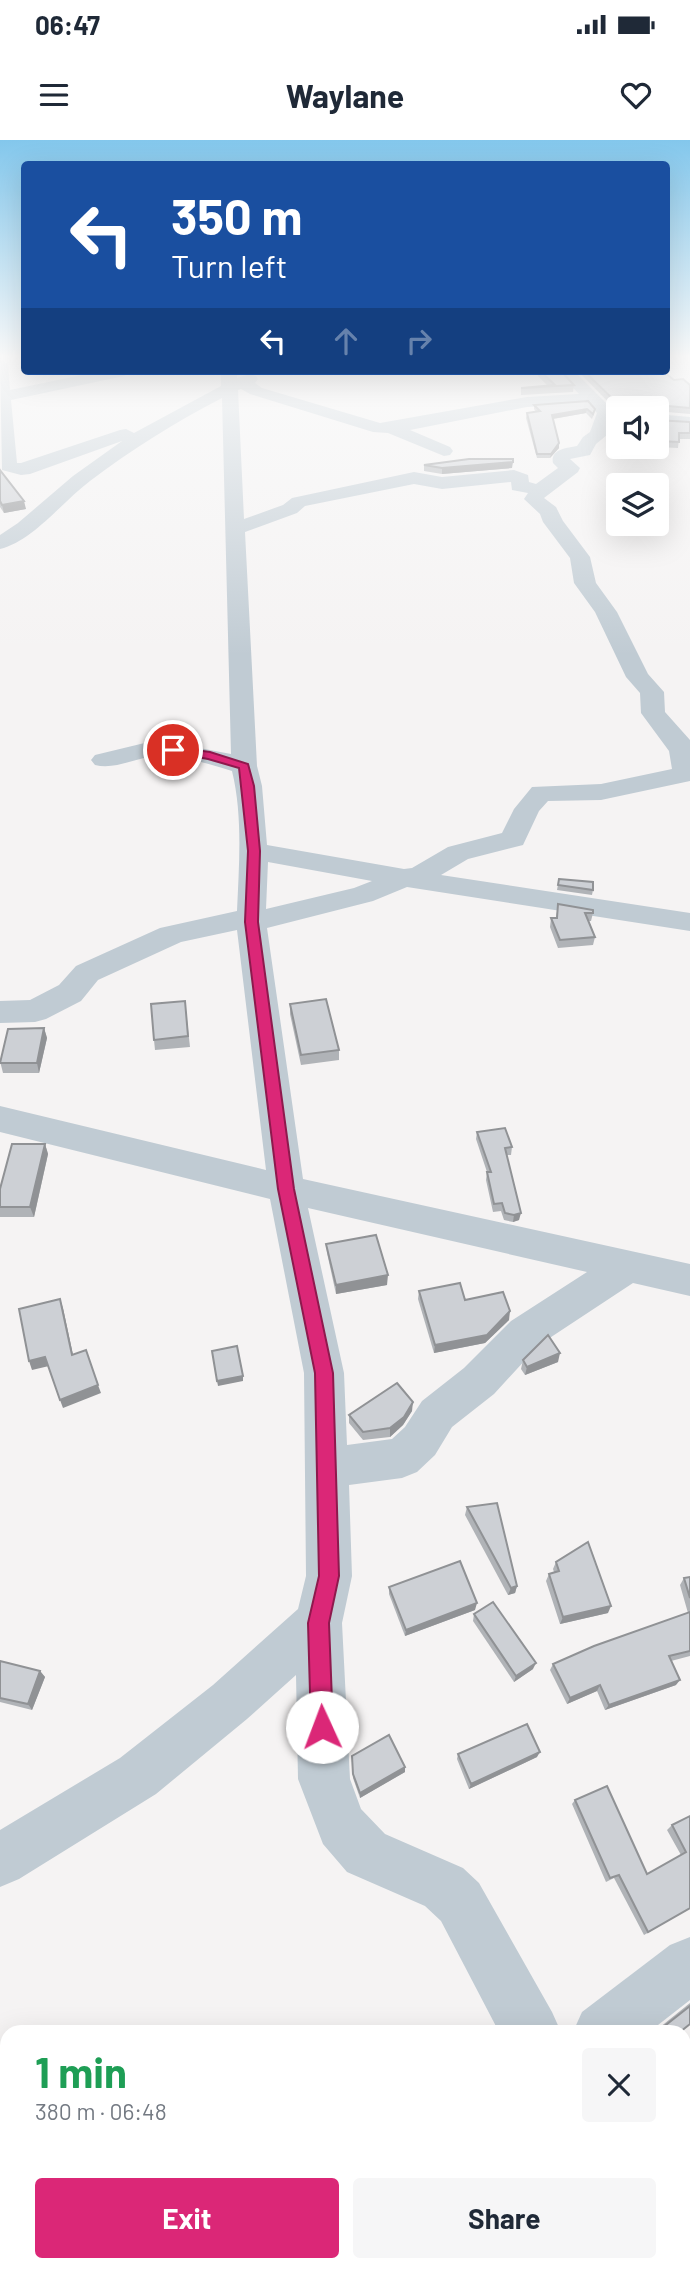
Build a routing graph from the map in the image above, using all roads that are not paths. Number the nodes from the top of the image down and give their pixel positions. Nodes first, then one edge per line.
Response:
1 (7, 456) edge
2 (64, 456) edge
3 (116, 456) edge
4 (234, 456) edge
5 (589, 456) edge
6 (539, 490) junction
7 (234, 500) junction
8 (299, 502) junction
9 (234, 529) junction
10 (0, 543) edge
11 (687, 755) edge
12 (104, 760) dead end
13 (244, 766) junction
14 (254, 851) junction
15 (404, 878) junction
16 (245, 918) junction
17 (690, 922) edge
18 (0, 1012) edge
19 (0, 1119) edge
20 (286, 1189) junction
21 (628, 1266) junction
22 (690, 1280) edge
23 (327, 1468) junction
24 (318, 1623) junction
25 (0, 1860) edge
26 (690, 1965) edge
27 (526, 2025) edge
28 (610, 2025) edge

1 - 2 street
3 - 10 street
4 - 7 street
5 - 6 street
6 - 8 street
6 - 11 street
7 - 8 street
7 - 9 street
8 - 9 street
9 - 13 street
11 - 15 street
12 - 13 street
13 - 14 street
14 - 15 street
14 - 16 street
15 - 16 street
15 - 17 street
16 - 18 street
16 - 20 street
19 - 20 street
20 - 21 street
20 - 23 street
21 - 22 street
21 - 23 street
23 - 24 street
24 - 25 street
24 - 27 street
26 - 28 street

